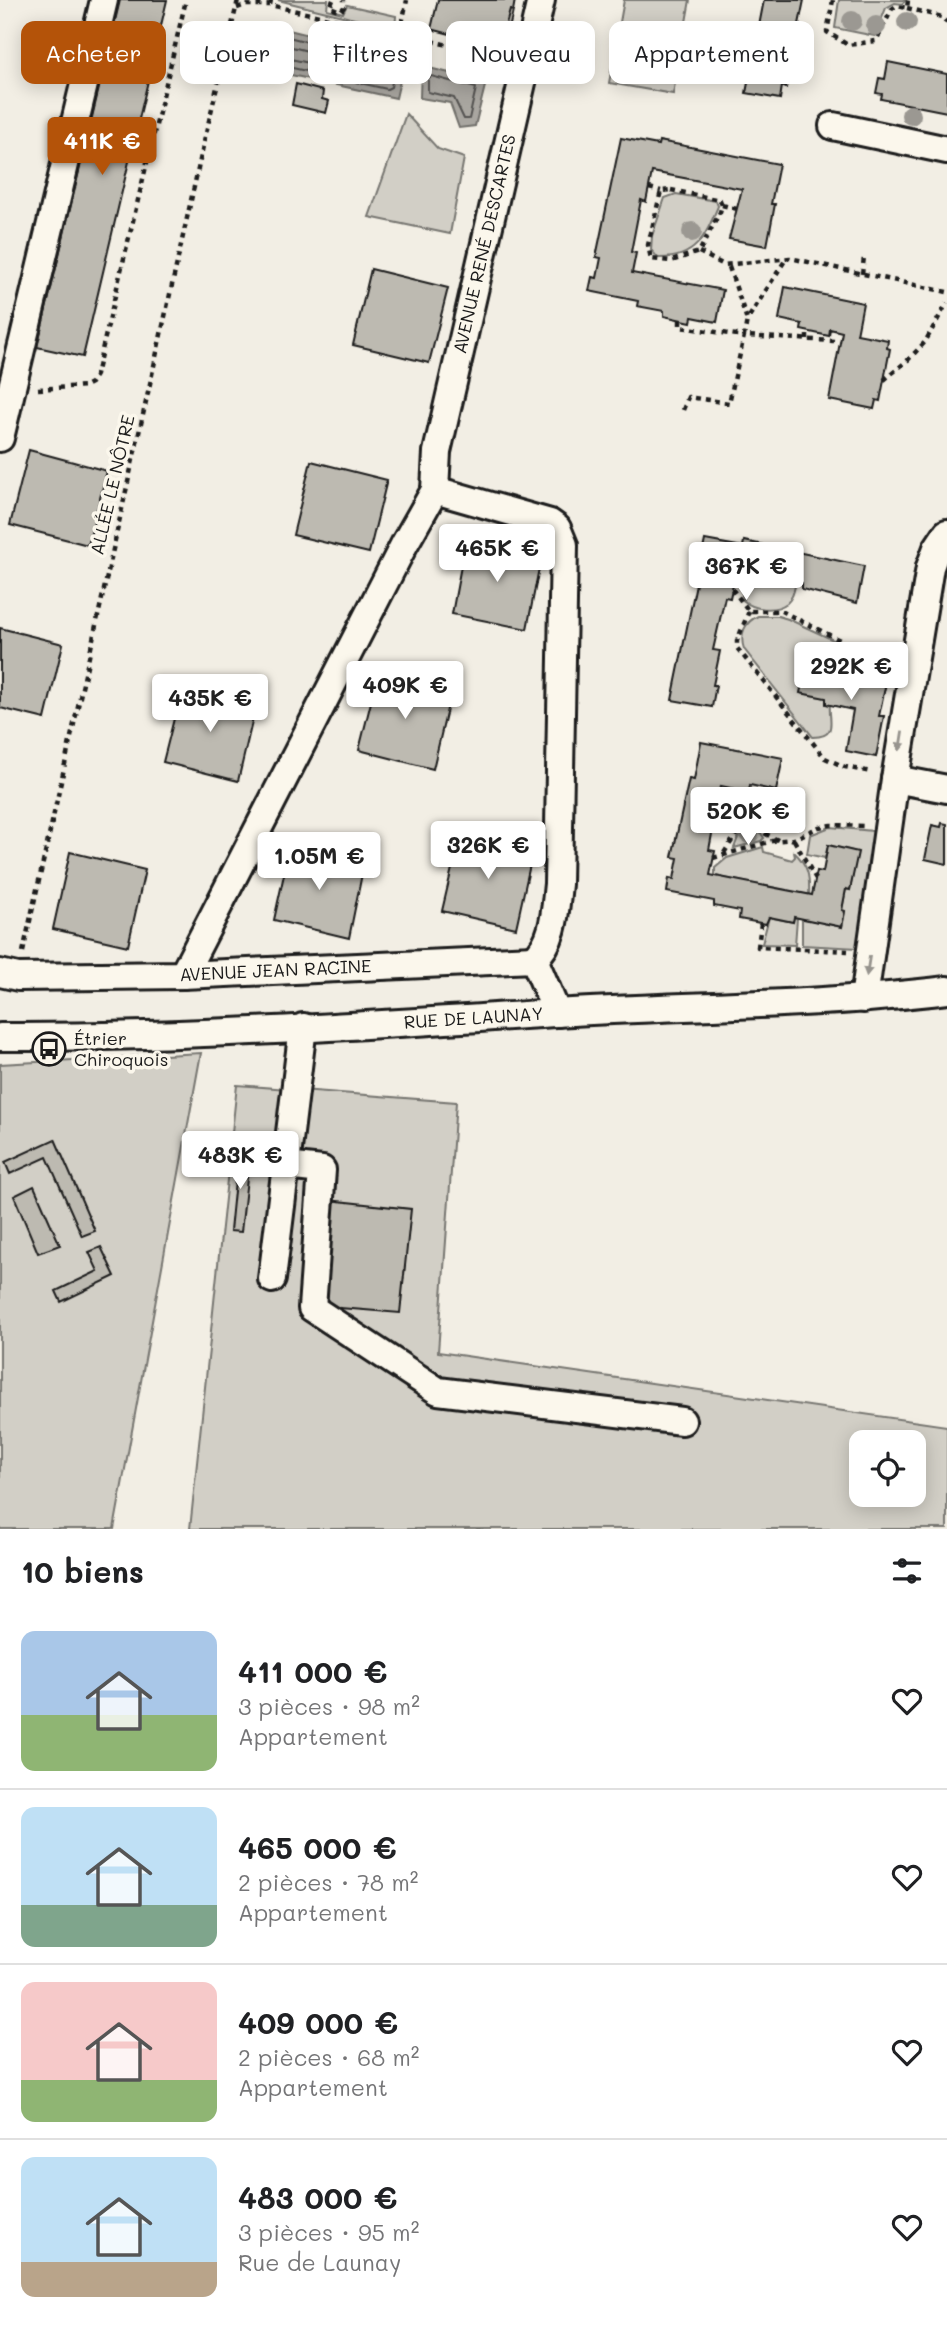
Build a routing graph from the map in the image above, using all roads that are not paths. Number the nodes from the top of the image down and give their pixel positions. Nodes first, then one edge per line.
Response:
1 (104, 0) edge
2 (541, 0) edge
3 (834, 126) dead end
4 (947, 150) edge
5 (0, 438) edge
6 (435, 491) junction
7 (947, 533) edge
8 (895, 779) junction
9 (947, 789) edge
10 (534, 959) junction
11 (9, 975) edge
12 (183, 975) junction
13 (947, 990) edge
14 (864, 999) junction
15 (557, 1013) junction
16 (303, 1027) junction
17 (0, 1037) edge
18 (286, 1166) junction
19 (272, 1279) dead end
20 (682, 1422) dead end

1 - 5 street
2 - 6 street, AVENUE RENÉ DESCARTES
3 - 4 street
6 - 10 street
6 - 12 street
7 -> 8 street
8 - 9 street
8 -> 14 street
10 - 12 street, AVENUE JEAN RACINE
10 - 15 street
11 - 12 street, AVENUE JEAN RACINE
13 - 14 street, RUE DE LAUNAY
14 - 15 street, RUE DE LAUNAY
15 - 16 street, RUE DE LAUNAY
16 - 17 street, RUE DE LAUNAY
16 - 18 street
18 - 19 street
18 - 20 street

